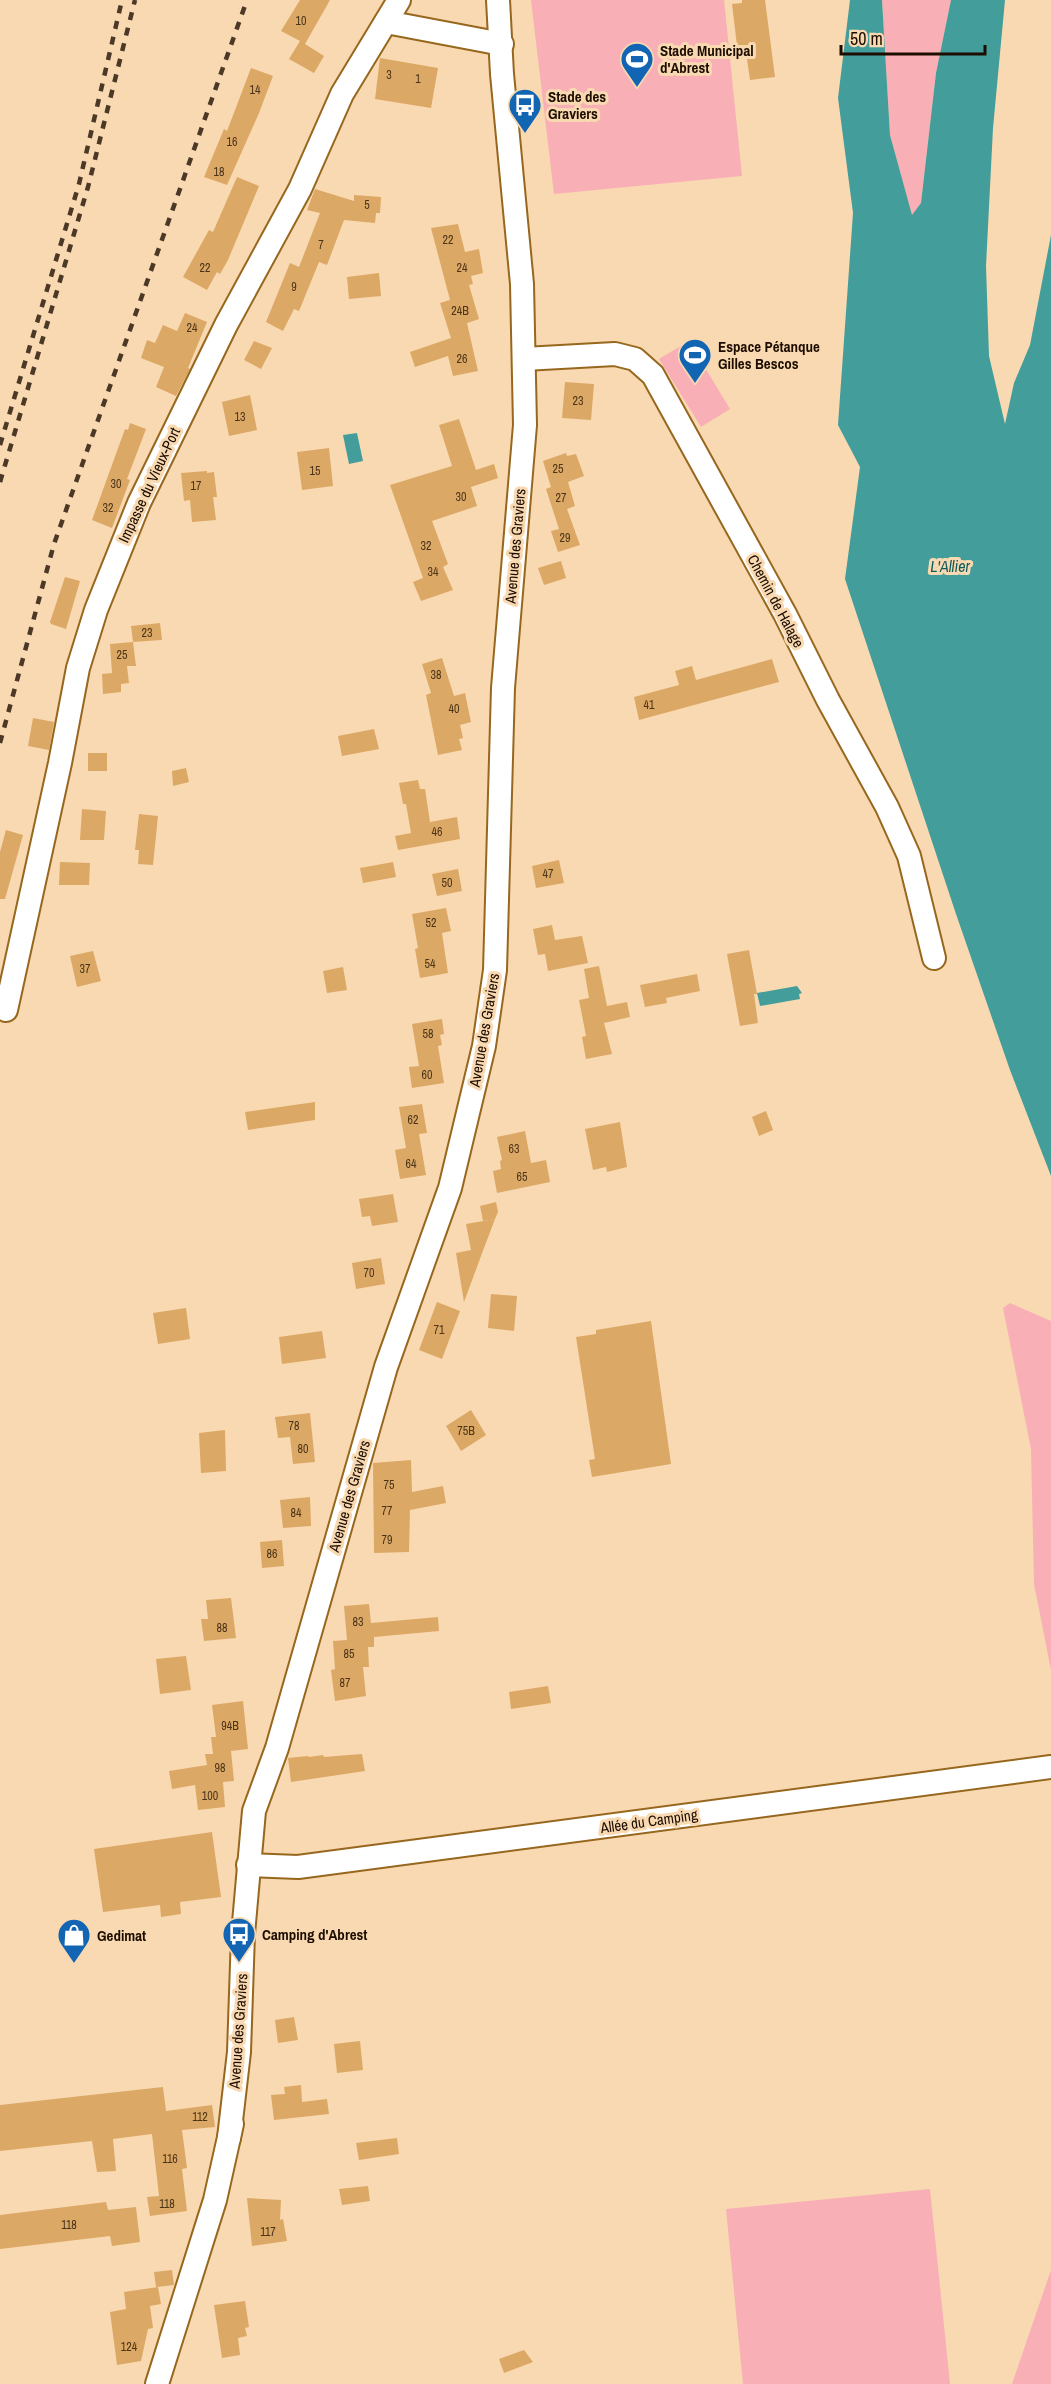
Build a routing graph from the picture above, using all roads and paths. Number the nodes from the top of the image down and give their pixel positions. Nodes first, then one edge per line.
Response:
1 (399, 0) edge
2 (498, 0) edge
3 (386, 22) junction
4 (502, 44) junction
5 (525, 359) junction
6 (934, 958) dead end
7 (6, 1010) dead end
8 (1051, 1767) edge
9 (254, 1865) junction
10 (157, 2384) edge

1 - 3 street, Impasse du Vieux-Port
2 - 4 street, Avenue des Graviers
3 - 4 street
3 - 7 street, Impasse du Vieux-Port
4 - 5 street, Avenue des Graviers
5 - 6 street, Chemin de Halage
5 - 9 street, Avenue des Graviers
8 - 9 street, Allée du Camping
9 - 10 street, Avenue des Graviers

